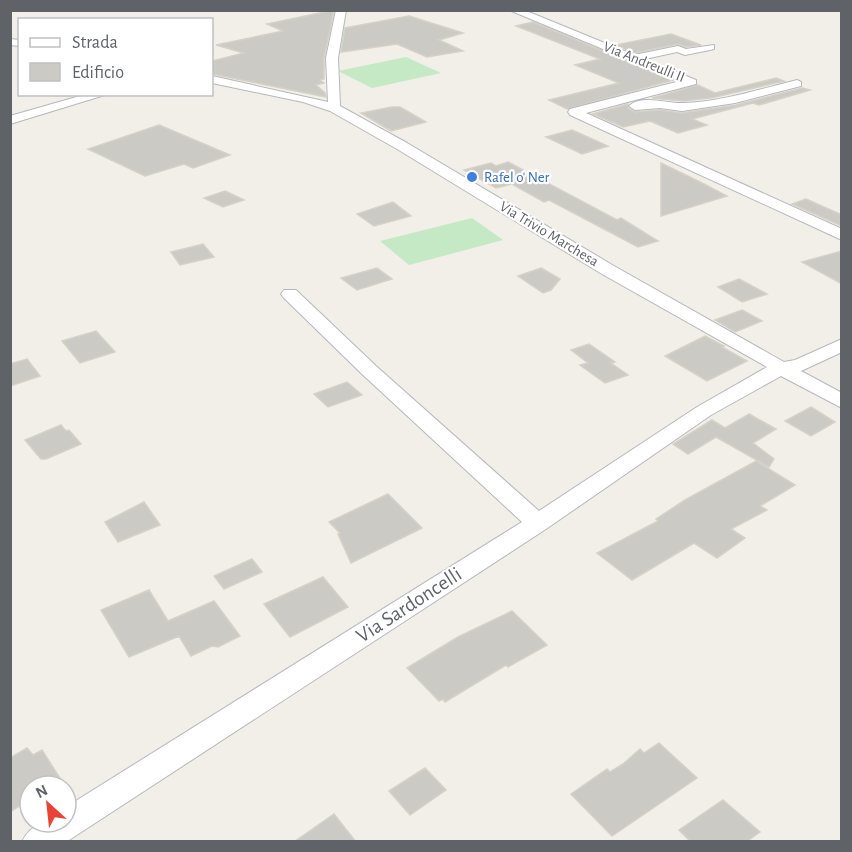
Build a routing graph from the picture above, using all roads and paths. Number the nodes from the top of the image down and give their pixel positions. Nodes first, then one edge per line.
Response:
1 (341, 10) edge
2 (514, 10) edge
3 (710, 47) dead end
4 (635, 58) junction
5 (213, 80) edge
6 (797, 84) dead end
7 (95, 96) edge
8 (614, 102) junction
9 (334, 108) junction
10 (10, 120) edge
11 (842, 235) edge
12 (290, 294) dead end
13 (842, 345) edge
14 (780, 368) junction
15 (842, 402) edge
16 (538, 523) junction
17 (38, 842) edge

1 - 9 street
2 - 4 street, Via Andreulli II
3 - 4 street
4 - 8 street, Via Andreulli II
5 - 9 street, Via Trivio Marchesa
6 - 8 street
7 - 10 street
8 - 11 street, Via Andreulli II
9 - 14 street, Via Trivio Marchesa
12 - 16 street
13 - 14 street, Via Sardoncelli
14 - 15 street, Via Trivio Marchesa
14 - 16 street, Via Sardoncelli
16 - 17 street, Via Sardoncelli

